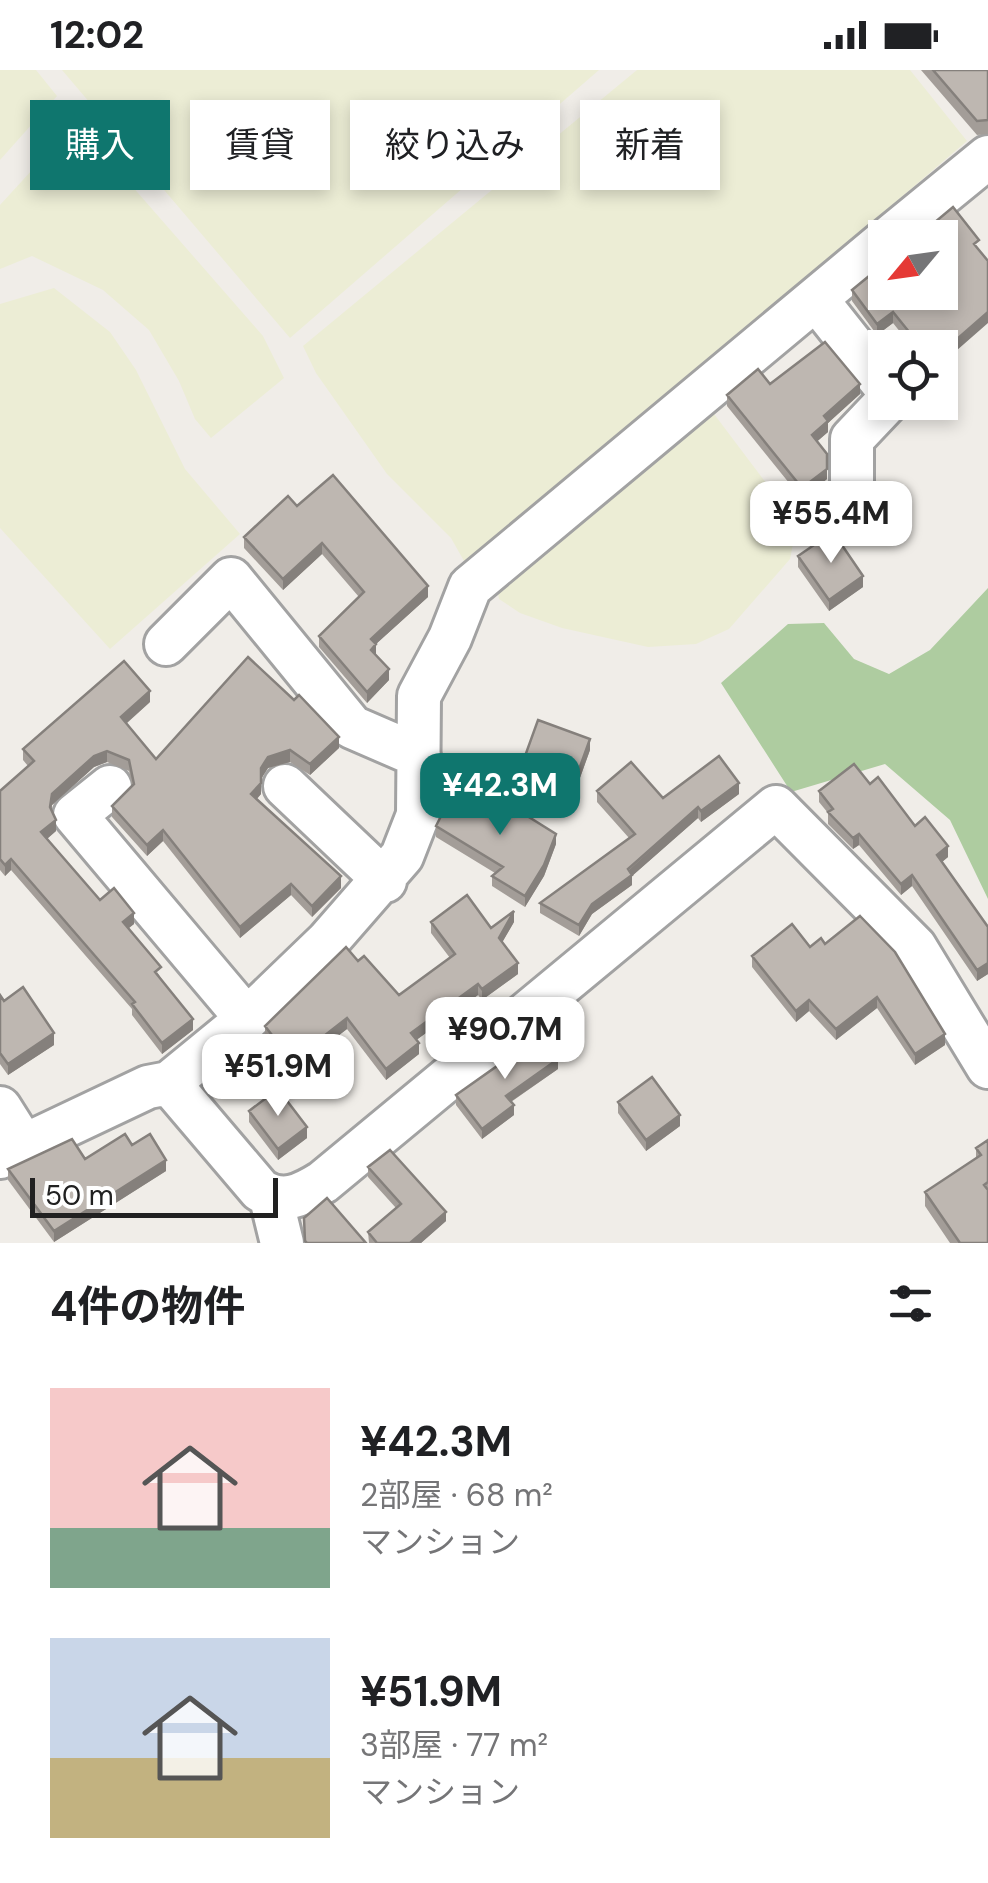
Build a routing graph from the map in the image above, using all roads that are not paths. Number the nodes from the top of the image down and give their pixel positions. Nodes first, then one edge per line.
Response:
1 (985, 164) edge
2 (912, 220) edge
3 (868, 255) edge
4 (816, 299) junction
5 (868, 365) edge
6 (870, 420) edge
7 (852, 488) dead end
8 (166, 644) dead end
9 (419, 756) junction
10 (285, 786) dead end
11 (110, 787) dead end
12 (385, 881) junction
13 (247, 1019) junction
14 (983, 1045) edge
15 (169, 1083) junction
16 (0, 1108) edge
17 (12, 1152) edge
18 (271, 1198) junction
19 (282, 1243) edge

1 - 2 street
3 - 4 street
4 - 5 street
4 - 9 street
6 - 7 street
8 - 9 street
9 - 12 street
10 - 12 street
11 - 13 street
12 - 13 street
13 - 15 street
14 - 18 street
15 - 17 street
15 - 18 street
16 - 17 street
18 - 19 street

